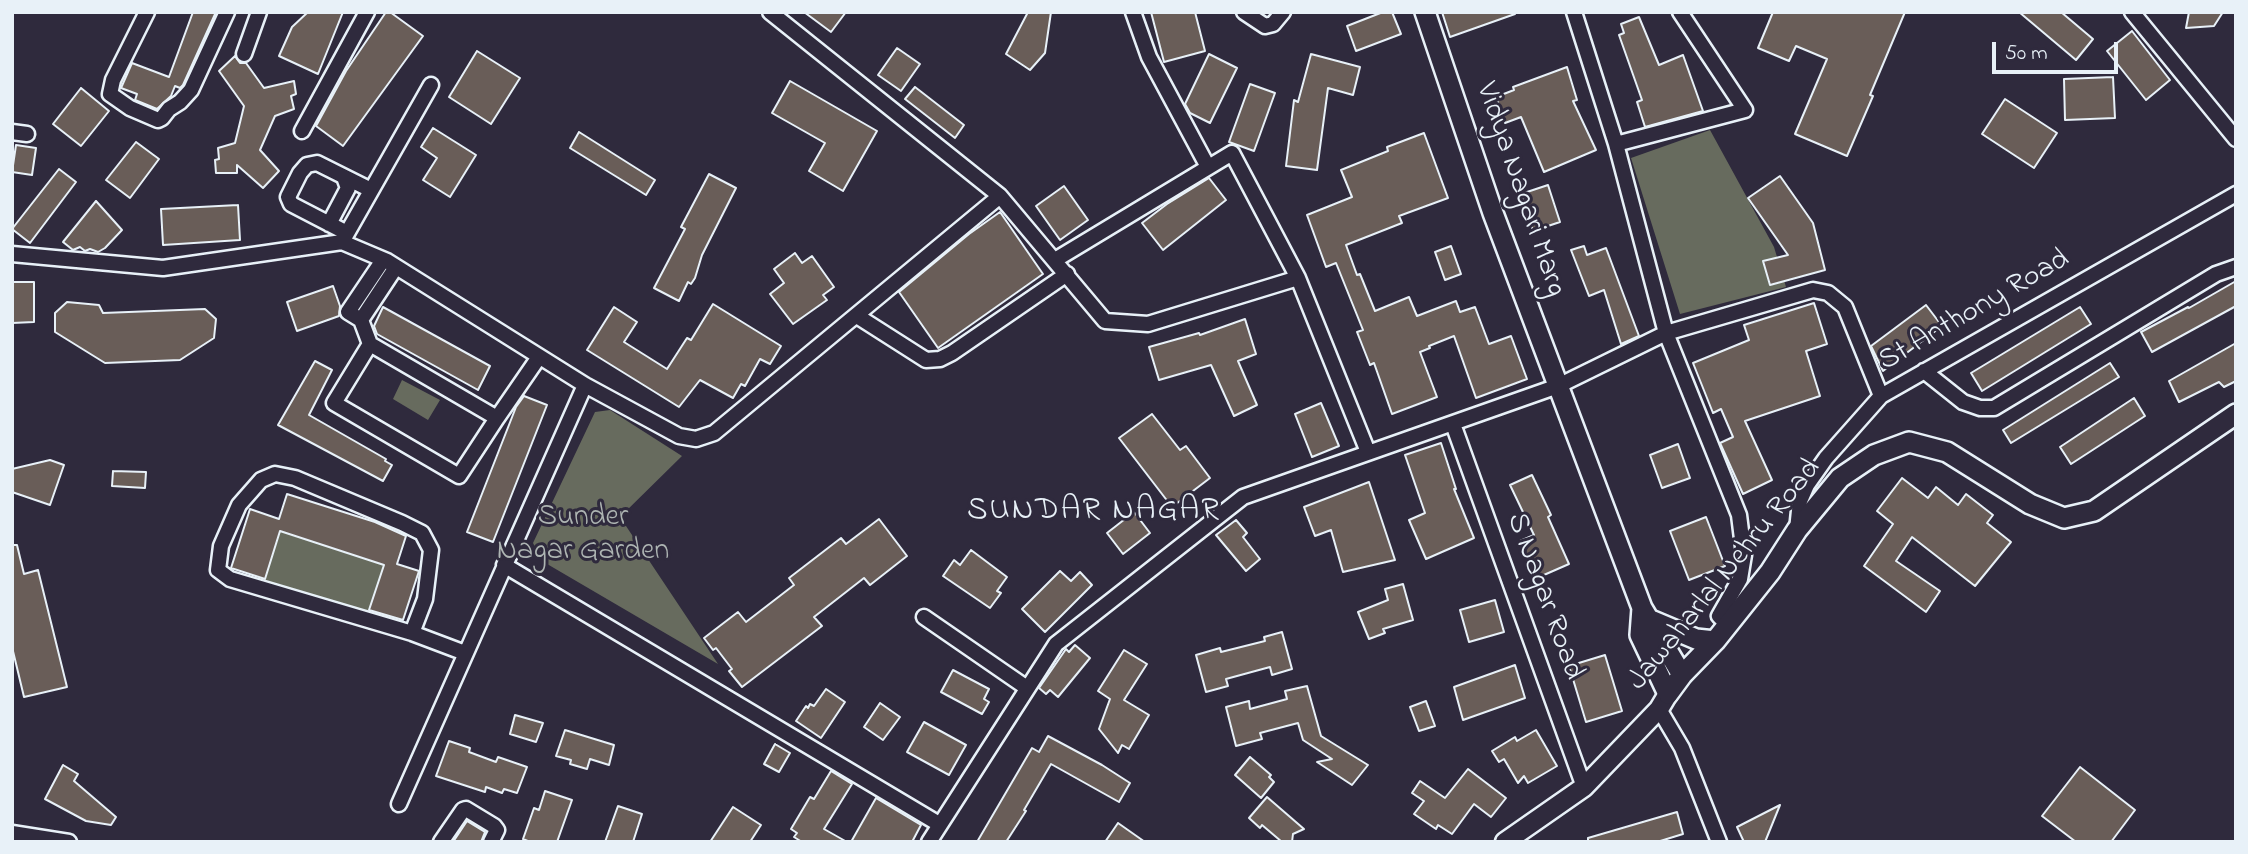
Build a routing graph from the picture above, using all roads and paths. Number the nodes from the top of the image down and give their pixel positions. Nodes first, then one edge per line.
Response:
1 (147, 12) edge
2 (227, 12) edge
3 (259, 12) edge
4 (367, 12) edge
5 (770, 12) edge
6 (1133, 12) edge
7 (1244, 12) edge
8 (1283, 12) edge
9 (1425, 12) edge
10 (1574, 12) edge
11 (1680, 12) edge
12 (2132, 12) edge
13 (244, 54) dead end
14 (431, 85) dead end
15 (302, 131) dead end
16 (2236, 139) edge
17 (1616, 144) junction
18 (1208, 167) junction
19 (344, 177) junction
20 (372, 190) junction
21 (2236, 194) edge
22 (1000, 196) junction
23 (329, 224) junction
24 (344, 238) junction
25 (12, 254) edge
26 (1055, 260) junction
27 (390, 263) junction
28 (2236, 267) edge
29 (1067, 274) junction
30 (1298, 278) junction
31 (857, 316) junction
32 (361, 320) junction
33 (1666, 333) junction
34 (370, 344) junction
35 (539, 356) junction
36 (1924, 371) junction
37 (585, 385) junction
38 (1558, 386) junction
39 (1881, 396) junction
40 (2236, 414) edge
41 (497, 418) junction
42 (1453, 424) junction
43 (1368, 452) junction
44 (1797, 530) junction
45 (504, 565) junction
46 (1644, 613) junction
47 (924, 617) dead end
48 (1728, 625) junction
49 (412, 633) junction
50 (1715, 641) junction
51 (465, 653) junction
52 (1682, 675) junction
53 (1027, 688) junction
54 (1663, 701) junction
55 (1584, 787) junction
56 (399, 804) dead end
57 (939, 824) junction
58 (12, 833) edge
59 (69, 842) edge
60 (441, 842) edge
61 (491, 842) edge
62 (929, 842) edge
63 (1505, 842) edge
64 (1719, 842) edge

1 - 2 street
3 - 13 street
4 - 15 street
5 - 22 street
6 - 18 street
7 - 8 street
9 - 38 main road, Vidya Nagari Marg
10 - 17 street
11 - 17 street
12 - 16 street
14 - 20 street
17 - 33 street
18 - 26 street
18 - 30 street
19 - 20 street
19 - 23 street
19 - 23 street
20 - 24 street
21 - 36 street, St Anthony Road
22 - 26 street
22 - 31 street
23 - 24 street
24 - 25 street
24 - 27 street
26 - 29 street
27 - 32 street
27 - 32 street
27 - 35 street
28 - 36 street
29 - 30 street
29 - 31 street
30 - 43 street
31 - 37 street
32 - 34 street
33 - 38 street
33 - 39 street
33 - 48 street
34 - 41 street
34 - 41 street
35 - 37 street
35 - 41 street
36 - 39 street, St Anthony Road
37 - 45 street
38 - 42 street
38 - 46 main road, Vidya Nagari Marg
39 - 44 street, St Anthony Road
40 - 44 main road, Jawaharlal Nehru Road
42 - 43 street
42 - 55 street, S Nagar Road
43 - 53 street
44 - 48 main road, Jawaharlal Nehru Road
45 - 51 street
45 - 57 street
46 - 50 main road
46 - 52 main road
46 - 54 main road
47 - 53 street
48 - 50 main road, Jawaharlal Nehru Road
49 - 49 street
49 - 51 street
50 - 52 main road, Jawaharlal Nehru Road
51 - 56 street
52 - 54 main road, Jawaharlal Nehru Road
53 - 57 street
54 - 55 street, Jawaharlal Nehru Road
54 - 64 street
55 - 63 street, Jawaharlal Nehru Road
57 - 62 street
58 - 59 street
60 - 61 street

